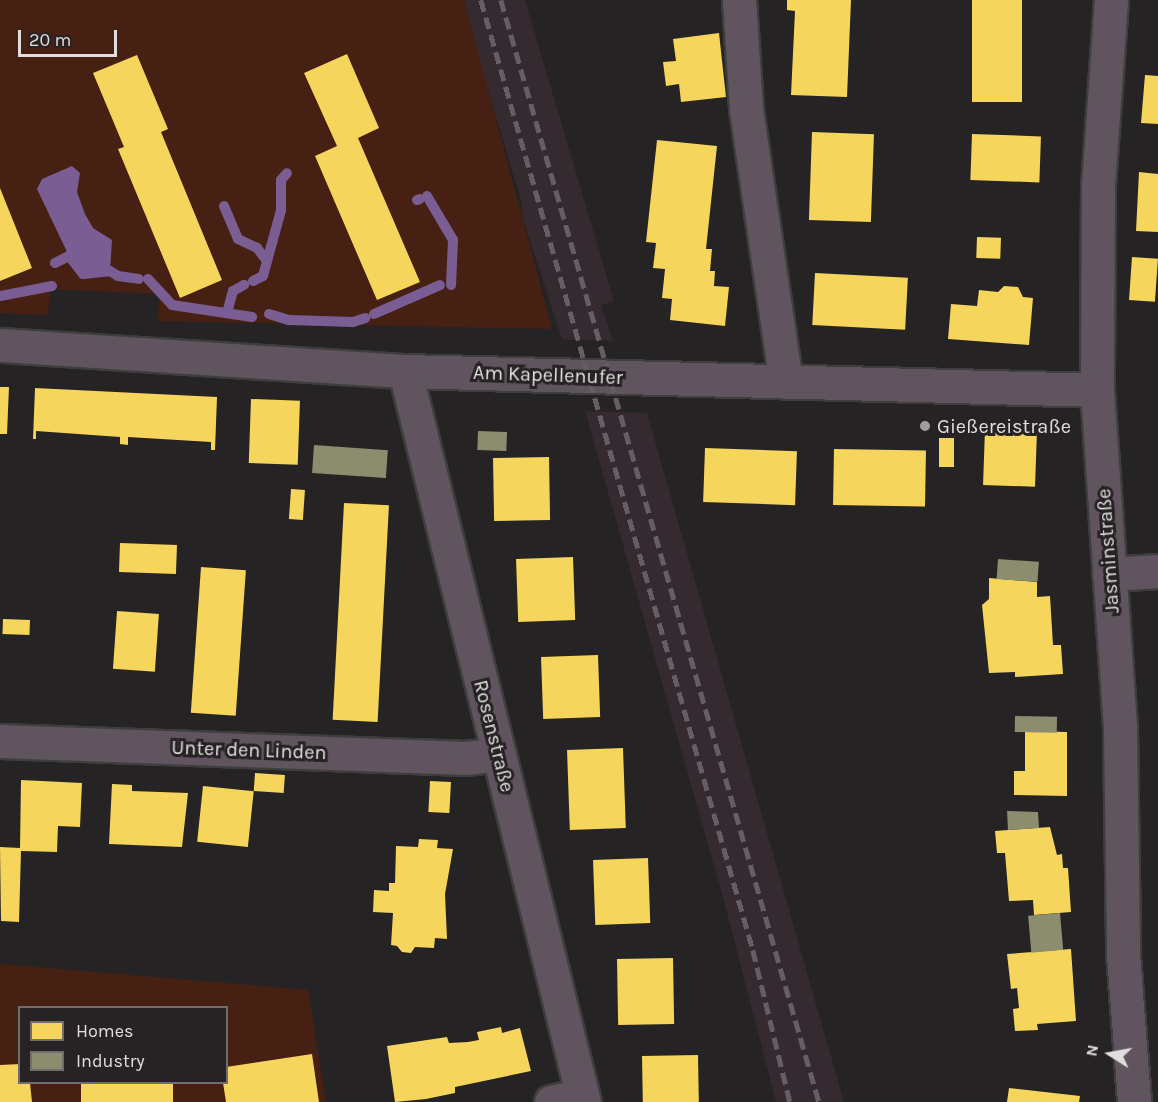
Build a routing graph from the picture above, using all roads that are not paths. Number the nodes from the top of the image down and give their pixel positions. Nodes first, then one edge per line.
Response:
1 (739, 0) edge
2 (1111, 0) edge
3 (0, 345) edge
4 (405, 370) junction
5 (786, 382) junction
6 (1097, 390) junction
7 (1158, 571) edge
8 (1110, 574) junction
9 (0, 741) edge
10 (498, 754) junction
11 (572, 1100) edge
12 (1134, 1102) edge

1 - 5 street
2 - 6 street, Jasminstraße
3 - 4 street, Am Kapellenufer
4 - 5 street, Am Kapellenufer
4 - 10 street, Rosenstraße
5 - 6 street, Am Kapellenufer
6 - 8 street, Jasminstraße
7 - 8 street
8 - 12 street, Jasminstraße
9 - 10 street, Unter den Linden
10 - 11 street, Rosenstraße

